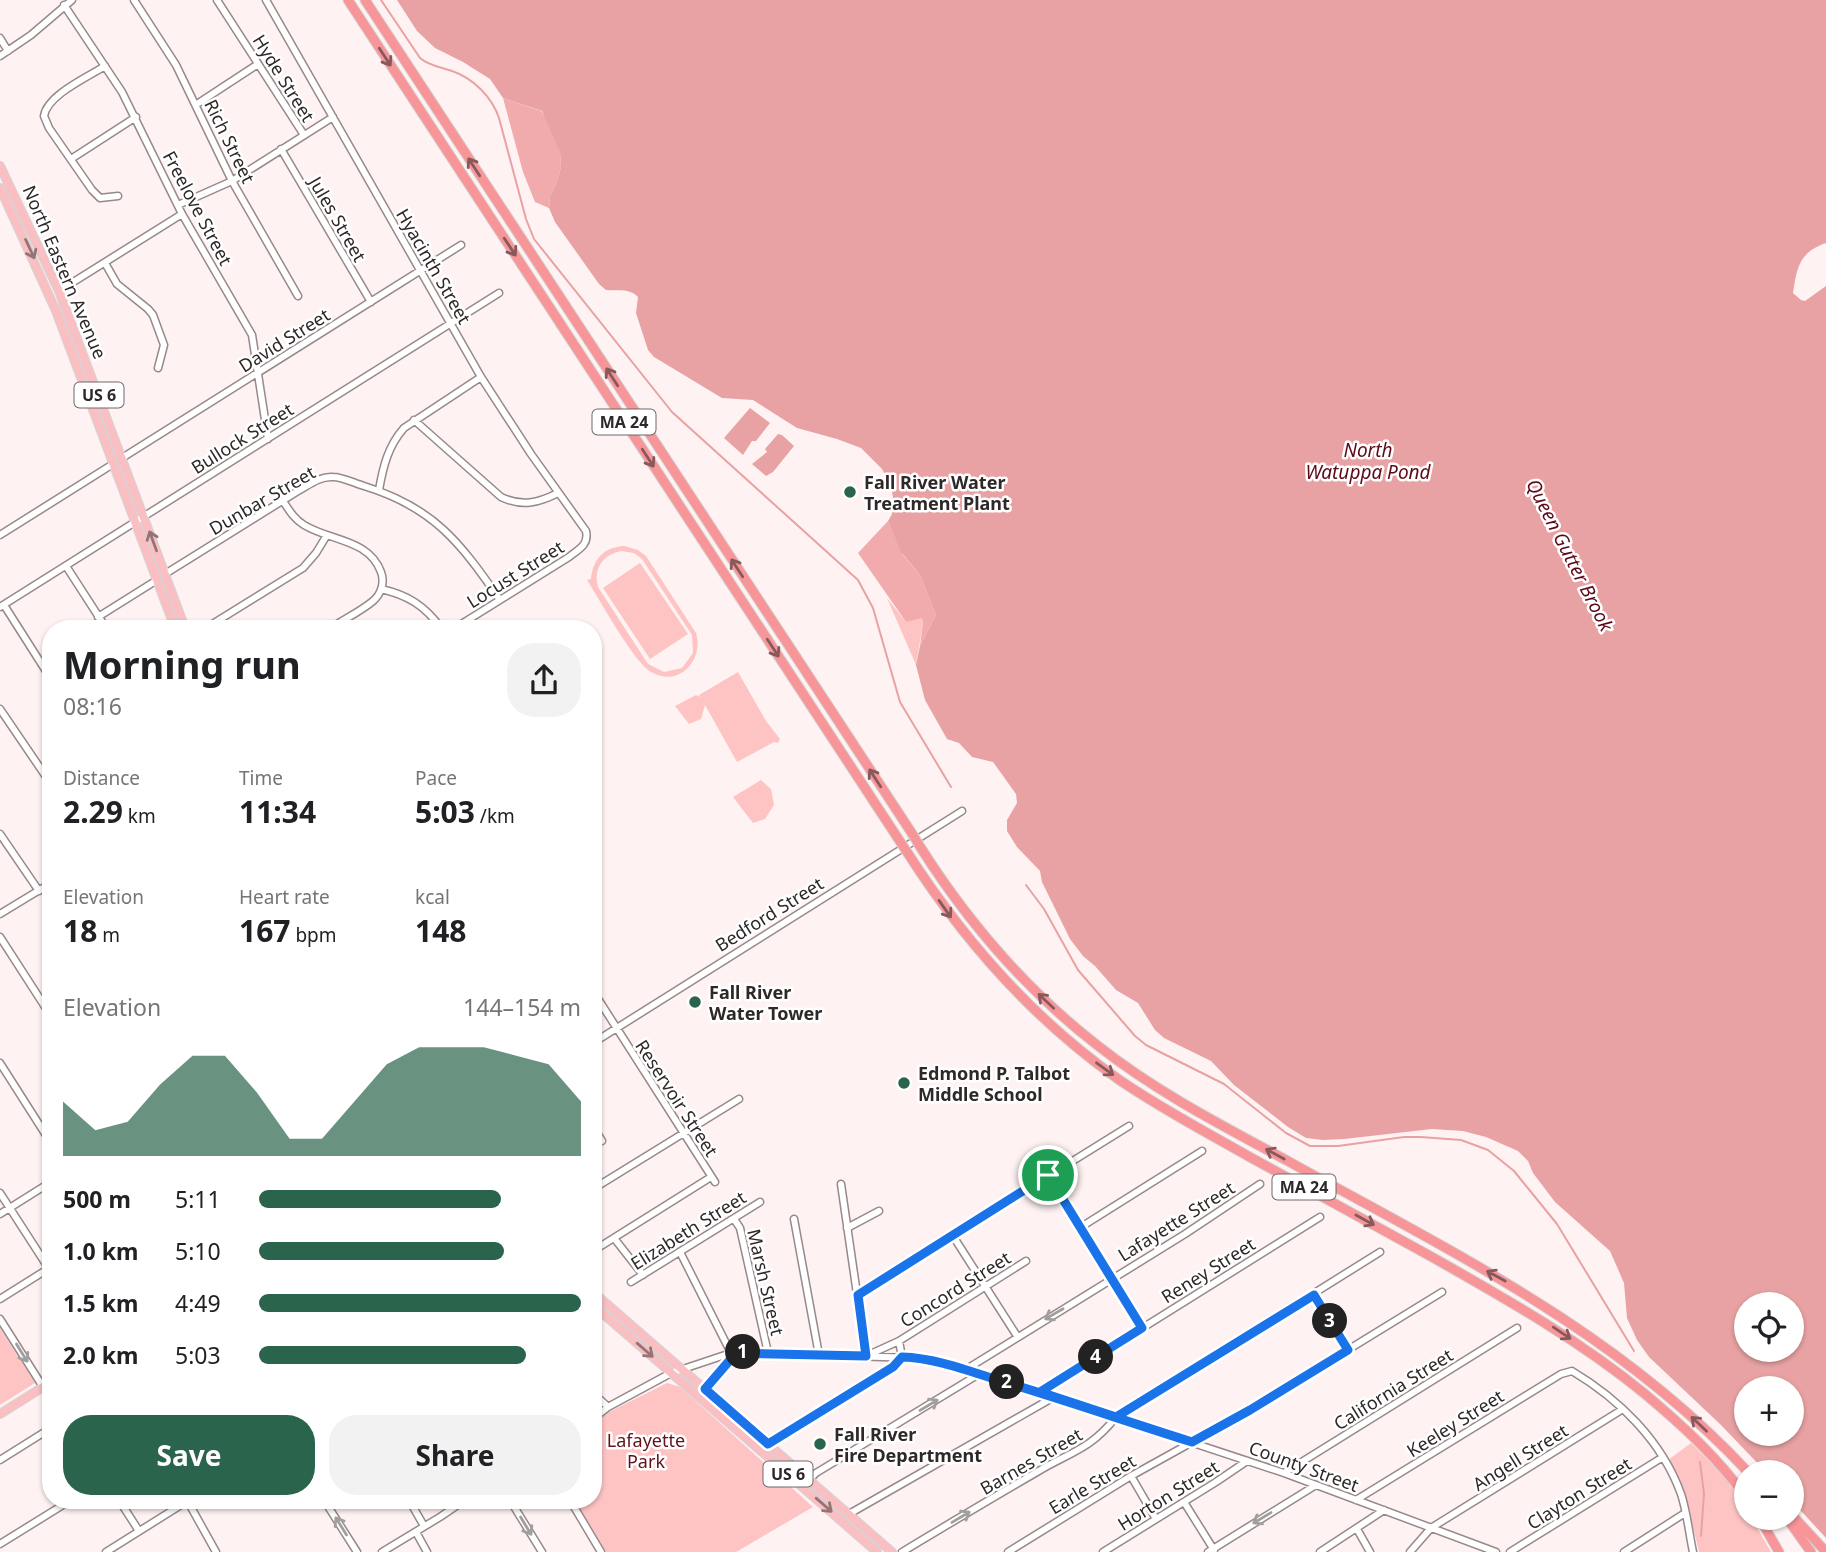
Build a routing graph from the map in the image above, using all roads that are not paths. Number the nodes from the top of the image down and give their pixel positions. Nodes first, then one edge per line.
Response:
1 (72, 0) edge
2 (134, 0) edge
3 (217, 0) edge
4 (266, 0) edge
5 (348, 0) edge
6 (365, 0) edge
7 (64, 5) junction
8 (0, 38) edge
9 (8, 51) junction
10 (0, 56) edge
11 (258, 64) junction
12 (105, 66) junction
13 (197, 104) junction
14 (136, 117) junction
15 (333, 117) junction
16 (304, 135) junction
17 (281, 149) junction
18 (71, 159) junction
19 (0, 166) edge
20 (232, 181) junction
21 (0, 188) edge
22 (118, 196) dead end
23 (178, 205) junction
24 (182, 214) junction
25 (461, 245) dead end
26 (105, 263) junction
27 (421, 272) junction
28 (59, 291) junction
29 (499, 293) dead end
30 (298, 296) dead end
31 (371, 302) junction
32 (450, 323) junction
33 (158, 368) dead end
34 (258, 372) junction
35 (481, 377) junction
36 (414, 420) junction
37 (268, 439) junction
38 (122, 458) junction
39 (114, 464) junction
40 (379, 490) junction
41 (558, 493) junction
42 (283, 501) junction
43 (144, 516) junction
44 (135, 522) junction
45 (0, 535) edge
46 (327, 535) junction
47 (587, 540) joint
48 (66, 566) junction
49 (165, 574) junction
50 (157, 580) junction
51 (382, 589) junction
52 (500, 600) junction
53 (2, 606) edge
54 (98, 617) junction
55 (100, 620) edge
56 (172, 620) edge
57 (183, 620) edge
58 (219, 620) edge
59 (343, 620) edge
60 (434, 620) edge
61 (468, 620) edge
62 (42, 666) edge
63 (0, 709) edge
64 (42, 771) edge
65 (962, 811) dead end
66 (0, 834) edge
67 (42, 889) edge
68 (39, 891) junction
69 (0, 914) edge
70 (0, 937) edge
71 (42, 1002) edge
72 (602, 1005) edge
73 (616, 1028) junction
74 (602, 1037) edge
75 (0, 1063) edge
76 (739, 1099) dead end
77 (1129, 1126) dead end
78 (42, 1129) edge
79 (683, 1133) junction
80 (1202, 1151) dead end
81 (1048, 1175) junction
82 (602, 1183) edge
83 (841, 1184) dead end
84 (1260, 1184) dead end
85 (42, 1188) edge
86 (0, 1193) edge
87 (761, 1202) dead end
88 (9, 1208) junction
89 (879, 1212) dead end
90 (0, 1214) edge
91 (1320, 1217) dead end
92 (734, 1219) junction
93 (794, 1219) dead end
94 (1081, 1227) junction
95 (847, 1228) junction
96 (953, 1236) junction
97 (614, 1238) junction
98 (602, 1245) edge
99 (680, 1252) junction
100 (1380, 1252) dead end
101 (42, 1257) edge
102 (1026, 1261) dead end
103 (42, 1274) edge
104 (643, 1275) junction
105 (1112, 1278) junction
106 (631, 1282) dead end
107 (985, 1286) junction
108 (1442, 1292) dead end
109 (858, 1295) junction
110 (1314, 1295) junction
111 (0, 1299) edge
112 (602, 1300) edge
113 (602, 1313) edge
114 (0, 1319) edge
115 (1142, 1328) junction
116 (1517, 1328) dead end
117 (1017, 1336) junction
118 (899, 1341) junction
119 (1348, 1350) junction
120 (731, 1353) junction
121 (768, 1353) junction
122 (819, 1355) junction
123 (866, 1356) junction
124 (902, 1357) junction
125 (682, 1369) junction
126 (965, 1370) junction
127 (671, 1373) junction
128 (979, 1374) junction
129 (42, 1378) edge
130 (42, 1388) edge
131 (705, 1389) junction
132 (1040, 1392) junction
133 (698, 1396) junction
134 (1054, 1397) junction
135 (602, 1401) edge
136 (608, 1407) junction
137 (1623, 1409) junction
138 (602, 1412) edge
139 (0, 1414) edge
140 (1116, 1417) junction
141 (42, 1434) edge
142 (1192, 1442) junction
143 (768, 1444) junction
144 (1662, 1457) junction
145 (0, 1460) edge
146 (1736, 1460) edge
147 (1247, 1461) junction
148 (1284, 1473) junction
149 (1131, 1476) junction
150 (809, 1480) junction
151 (1734, 1482) edge
152 (1316, 1485) junction
153 (1356, 1500) junction
154 (1184, 1502) junction
155 (56, 1509) edge
156 (125, 1509) edge
157 (173, 1509) edge
158 (193, 1509) edge
159 (330, 1509) edge
160 (414, 1509) edge
161 (452, 1509) edge
162 (516, 1509) edge
163 (575, 1509) edge
164 (1384, 1510) junction
165 (1685, 1513) junction
166 (849, 1514) junction
167 (1156, 1519) junction
168 (425, 1527) junction
169 (1430, 1528) junction
170 (1804, 1528) edge
171 (1357, 1530) junction
172 (1766, 1530) edge
173 (1795, 1530) edge
174 (139, 1531) junction
175 (416, 1532) junction
176 (0, 1544) edge
177 (1212, 1551) edge
178 (106, 1552) edge
179 (216, 1552) edge
180 (357, 1552) edge
181 (382, 1552) edge
182 (427, 1552) edge
183 (542, 1552) edge
184 (601, 1552) edge
185 (877, 1552) edge
186 (892, 1552) edge
187 (902, 1552) edge
188 (1009, 1552) edge
189 (1103, 1552) edge
190 (1320, 1552) edge
191 (1370, 1552) edge
192 (1410, 1552) edge
193 (1496, 1552) edge
194 (1510, 1552) edge
195 (1624, 1552) edge
196 (1693, 1552) edge
197 (1779, 1552) edge
198 (1811, 1552) edge
199 (1826, 1552) edge

1 - 7 street
2 - 13 street, Rich Street
3 - 11 street, Hyde Street
4 - 15 street, Hyacinth Street
5 -> 151 highway, MA 24, bridge
146 -> 6 highway, MA 24, bridge
7 - 9 street
7 - 12 street, Freelove Street
8 - 9 street
9 - 10 street
11 - 13 street
11 - 16 street, Hyde Street
12 - 14 street, Freelove Street
12 - 18 street
13 - 20 street, Rich Street
14 - 18 street
14 - 23 street, Freelove Street
15 - 16 street
15 - 27 street, Hyacinth Street
16 - 17 street
17 - 20 street
17 - 31 street, Jules Street
18 - 22 street
19 - 28 main road, North Eastern Avenue / US 6
20 - 23 street
20 - 30 street, Rich Street
21 -> 39 main road, North Eastern Avenue / US 6
23 - 24 street, Freelove Street
24 - 26 street
24 - 34 street, Freelove Street
25 - 27 street, David Street
26 - 28 street
26 - 33 street
27 - 31 street, David Street
27 - 32 street, Hyacinth Street
28 - 38 main road, North Eastern Avenue / US 6
29 - 32 street, Bullock Street
31 - 34 street, David Street
32 - 35 street, Hyacinth Street
32 - 37 street, Bullock Street
34 - 37 street, Freelove Street
34 - 38 street, David Street
35 - 36 street
35 - 41 street, Hyacinth Street
36 - 40 street
36 - 41 street
37 - 43 street, Bullock Street
38 - 43 main road, North Eastern Avenue / US 6
39 - 44 main road, North Eastern Avenue / US 6
39 - 45 street
40 - 42 street, Dunbar Street
40 - 52 street, Dunbar Street
41 - 47 street, Hyacinth Street
42 - 46 street
42 - 49 street, Dunbar Street
43 - 44 street, Bullock Street
49 -> 43 main road, North Eastern Avenue / US 6
44 - 48 street, Bullock Street
44 - 50 main road, North Eastern Avenue / US 6
46 - 51 street
46 - 58 street
47 - 52 street, Locust Street
48 - 53 street, Bullock Street
48 - 54 street
49 - 57 main road, North Eastern Avenue / US 6
50 - 54 street
50 - 56 main road, North Eastern Avenue / US 6
51 - 59 street
51 - 60 street
52 - 61 street, Locust Street
53 - 62 street
54 - 55 street
63 - 64 street
65 - 73 street, Bedford Street
66 - 68 street
67 - 68 street
68 - 69 street
70 - 71 street
72 - 73 street, Reservoir Street
73 - 74 street, Bedford Street
73 - 79 street, Reservoir Street
75 - 78 street
76 - 79 street
77 - 81 street
79 - 82 street
79 - 97 street, Reservoir Street
80 - 94 street
81 - 94 street
81 - 96 street
83 - 95 street
84 - 105 street, Lafayette Street
85 - 88 street
86 - 88 street
87 - 92 street, Elizabeth Street
88 - 90 street
88 - 101 street
89 - 95 street
91 - 115 street, Reney Street
92 - 99 street, Elizabeth Street
92 - 121 street, Marsh Street
93 - 122 street
94 - 105 street
95 - 109 street
96 - 107 street
96 - 109 street
97 - 98 street
97 - 104 street
99 - 104 street, Elizabeth Street
99 - 120 street
100 - 110 street, Barnes Street
102 - 107 street, Concord Street
103 - 111 street
104 - 106 street, Elizabeth Street
105 - 115 street
105 -> 117 street, Lafayette Street
107 - 117 street
107 - 118 street, Concord Street
108 - 119 street, Earle Street
109 - 123 street
110 - 119 street
110 - 140 street, Barnes Street
112 - 125 main road, US 6
113 -> 127 main road, US 6
114 -> 129 street
115 - 132 street, Reney Street
116 - 148 street, California Street
117 - 126 street, Lafayette Street
118 - 123 street, Concord Street
118 - 124 street, Concord Street
119 - 142 street, Earle Street
120 - 121 street, County Street
120 - 125 street, County Street
120 - 131 street
121 - 122 street, County Street
122 - 123 street, County Street
123 - 124 street, County Street
124 - 126 street, County Street
124 - 143 street
125 - 127 street, County Street
125 - 131 main road, US 6
126 - 128 street, County Street
127 - 133 main road, US 6
127 - 136 street, County Street
128 - 132 street, County Street
150 -> 128 street
130 - 139 main road
131 - 133 street
131 - 143 main road, US 6
132 - 134 street, County Street
133 -> 185 main road, US 6
134 - 140 street, County Street
134 - 166 street
135 - 136 street
136 - 138 street, County Street
137 - 144 street
137 - 153 street, Keeley Street
137 - 169 street, Angell Street
140 - 142 street, County Street
187 -> 140 street, Barnes Street
141 - 145 street
142 - 147 street, County Street
142 - 149 street, Earle Street
143 - 150 main road, US 6
144 - 165 street
144 - 194 street, Clayton Street
147 - 148 street, County Street
147 - 154 street, Horton Street
148 - 152 street, County Street
149 - 167 street
149 - 188 street, Earle Street
150 - 166 main road, US 6
152 - 153 street, County Street
152 -> 177 street
153 - 164 street, County Street
154 - 167 street, Horton Street
154 - 177 street
155 - 176 street
156 - 174 street
157 - 174 street
158 - 179 street
180 -> 159 street
160 - 168 street
161 - 168 street
162 -> 183 street
163 - 184 street
164 - 169 street, County Street
164 - 171 street
165 - 195 street
165 - 196 street
166 - 186 main road, US 6
167 - 189 street, Horton Street
168 - 175 street
169 - 192 street, Angell Street
169 - 193 street, County Street
170 - 199 highway
171 - 190 street
171 - 191 street
172 - 197 highway
173 - 198 highway
174 - 178 street
175 - 181 street
175 - 182 street

